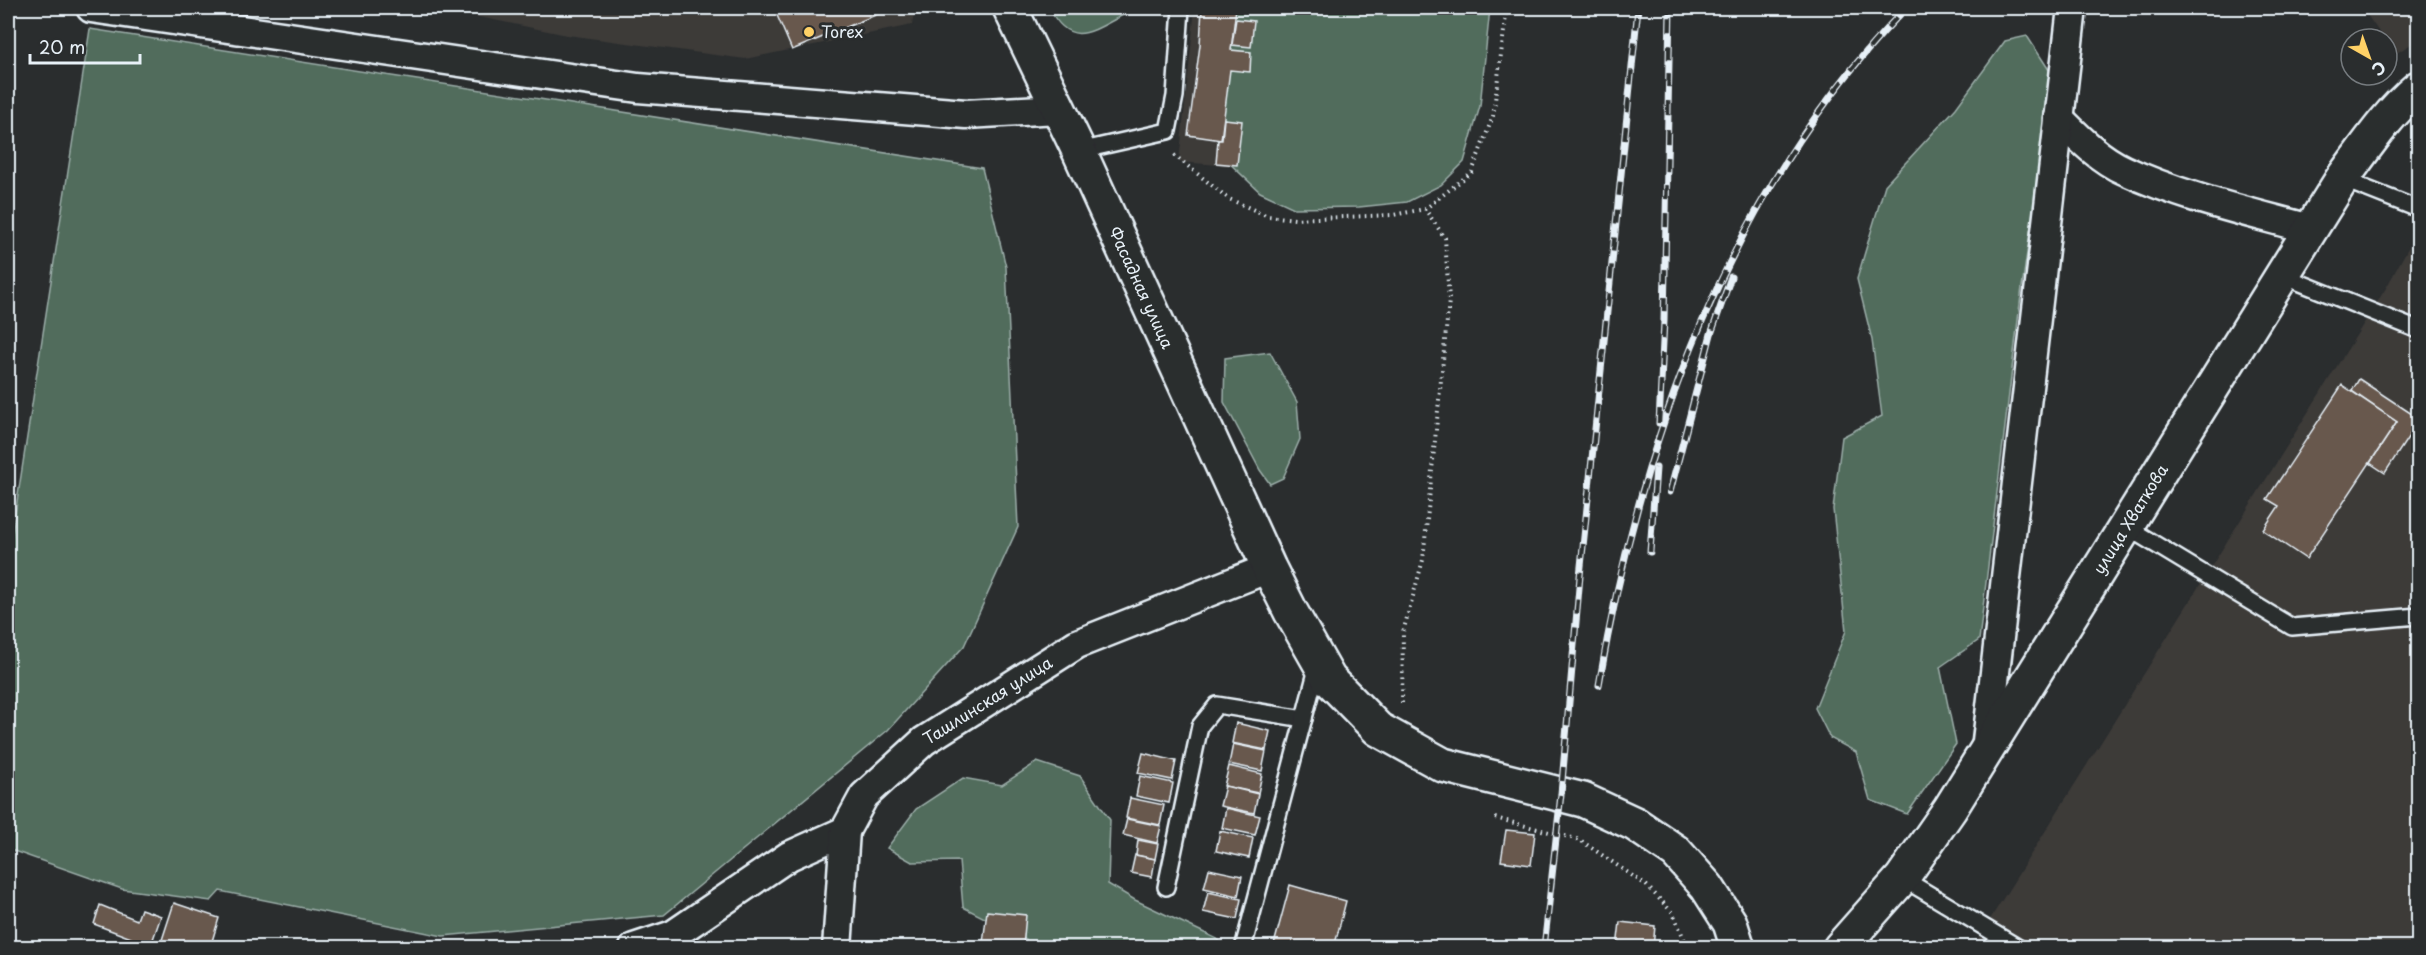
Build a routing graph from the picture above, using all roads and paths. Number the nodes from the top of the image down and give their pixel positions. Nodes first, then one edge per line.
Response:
1 (91, 8) edge
2 (1010, 8) edge
3 (1181, 8) edge
4 (1507, 8) edge
5 (2072, 8) edge
6 (2418, 88) edge
7 (1059, 109) junction
8 (2059, 118) junction
9 (1168, 131) junction
10 (1079, 151) junction
11 (2342, 179) junction
12 (1425, 209) junction
13 (2418, 209) edge
14 (2310, 229) junction
15 (2281, 275) junction
16 (2418, 330) edge
17 (2125, 526) junction
18 (1269, 568) junction
19 (2418, 616) edge
20 (1319, 662) junction
21 (1304, 719) junction
22 (1402, 742) junction
23 (1986, 750) junction
24 (1492, 817) dead end
25 (845, 831) junction
26 (1902, 878) junction
27 (1166, 887) dead end
28 (634, 948) edge
29 (837, 948) edge
30 (1243, 948) edge
31 (1688, 948) edge
32 (1738, 948) edge
33 (1840, 948) edge
34 (2019, 948) edge

1 - 7 street
2 - 7 main road, Фасадная улица
3 - 9 lane
4 - 12 path
5 - 8 street
6 - 11 main road, улица Хваткова
7 - 10 main road, Фасадная улица
8 - 14 street
8 - 23 street
9 - 10 lane
9 - 12 path
10 - 18 main road, Фасадная улица
11 - 13 lane
11 - 14 main road, улица Хваткова
12 - 22 path
14 - 15 main road, улица Хваткова
15 - 16 lane
15 - 17 main road, улица Хваткова
17 - 19 lane
17 - 23 main road, улица Хваткова
18 - 20 main road, Фасадная улица
18 - 25 street, Ташлинская улица
20 - 21 lane
20 - 22 main road, Фасадная улица
21 - 27 lane
21 - 30 lane
22 - 32 main road, Фасадная улица
23 - 26 main road, улица Хваткова
24 - 31 path
25 - 28 street
25 - 29 street, Ташлинская улица
26 - 33 main road, улица Хваткова
26 - 34 lane

